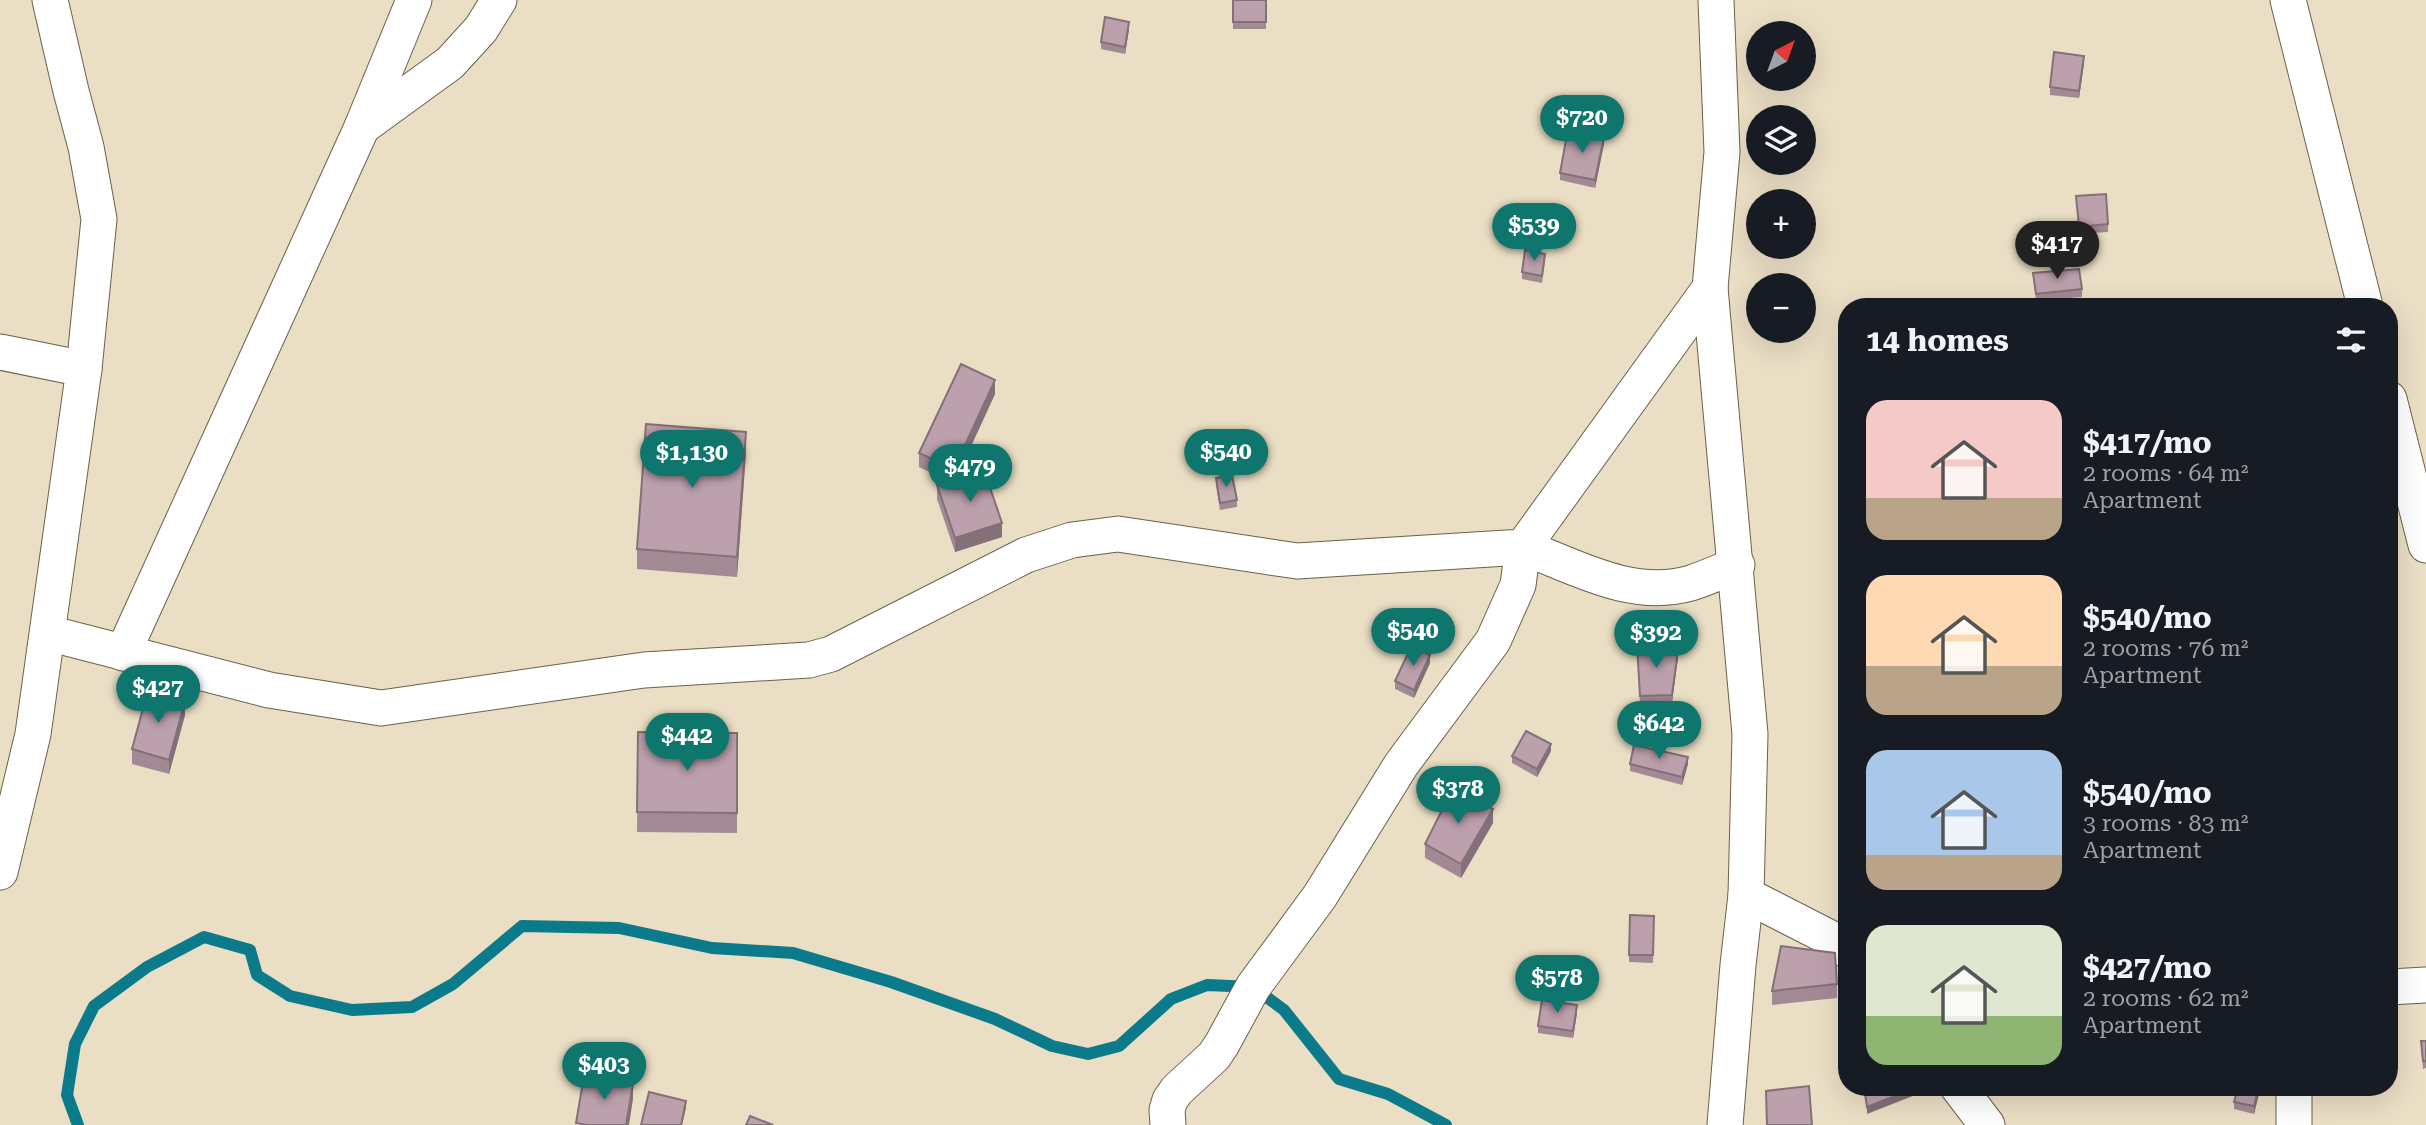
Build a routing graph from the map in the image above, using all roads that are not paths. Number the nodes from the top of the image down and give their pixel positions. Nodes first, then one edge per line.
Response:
1 (50, 0) edge
2 (414, 0) edge
3 (499, 0) edge
4 (1716, 0) edge
5 (2288, 0) edge
6 (362, 127) junction
7 (1710, 288) junction
8 (2363, 298) edge
9 (0, 352) edge
10 (84, 369) junction
11 (2398, 435) edge
12 (2426, 545) edge
13 (1523, 547) junction
14 (1737, 565) junction
15 (48, 632) junction
16 (123, 653) junction
17 (0, 872) edge
18 (1746, 895) junction
19 (1838, 943) edge
20 (2426, 985) edge
21 (2398, 987) edge
22 (1965, 1096) edge
23 (2294, 1096) edge
24 (1168, 1125) edge
25 (1725, 1125) edge
26 (1987, 1125) edge
27 (2294, 1125) edge

1 - 10 street
2 - 6 street
3 - 6 street
4 - 7 street
5 - 8 street
6 - 16 street
7 - 13 street
7 - 14 street
9 - 10 street
10 - 15 street
11 - 12 street
13 - 14 street
13 - 16 street
13 - 24 street
14 - 18 street
15 - 16 street
15 - 17 street
18 - 19 street
18 - 25 street
20 - 21 street
22 - 26 street
23 - 27 street

